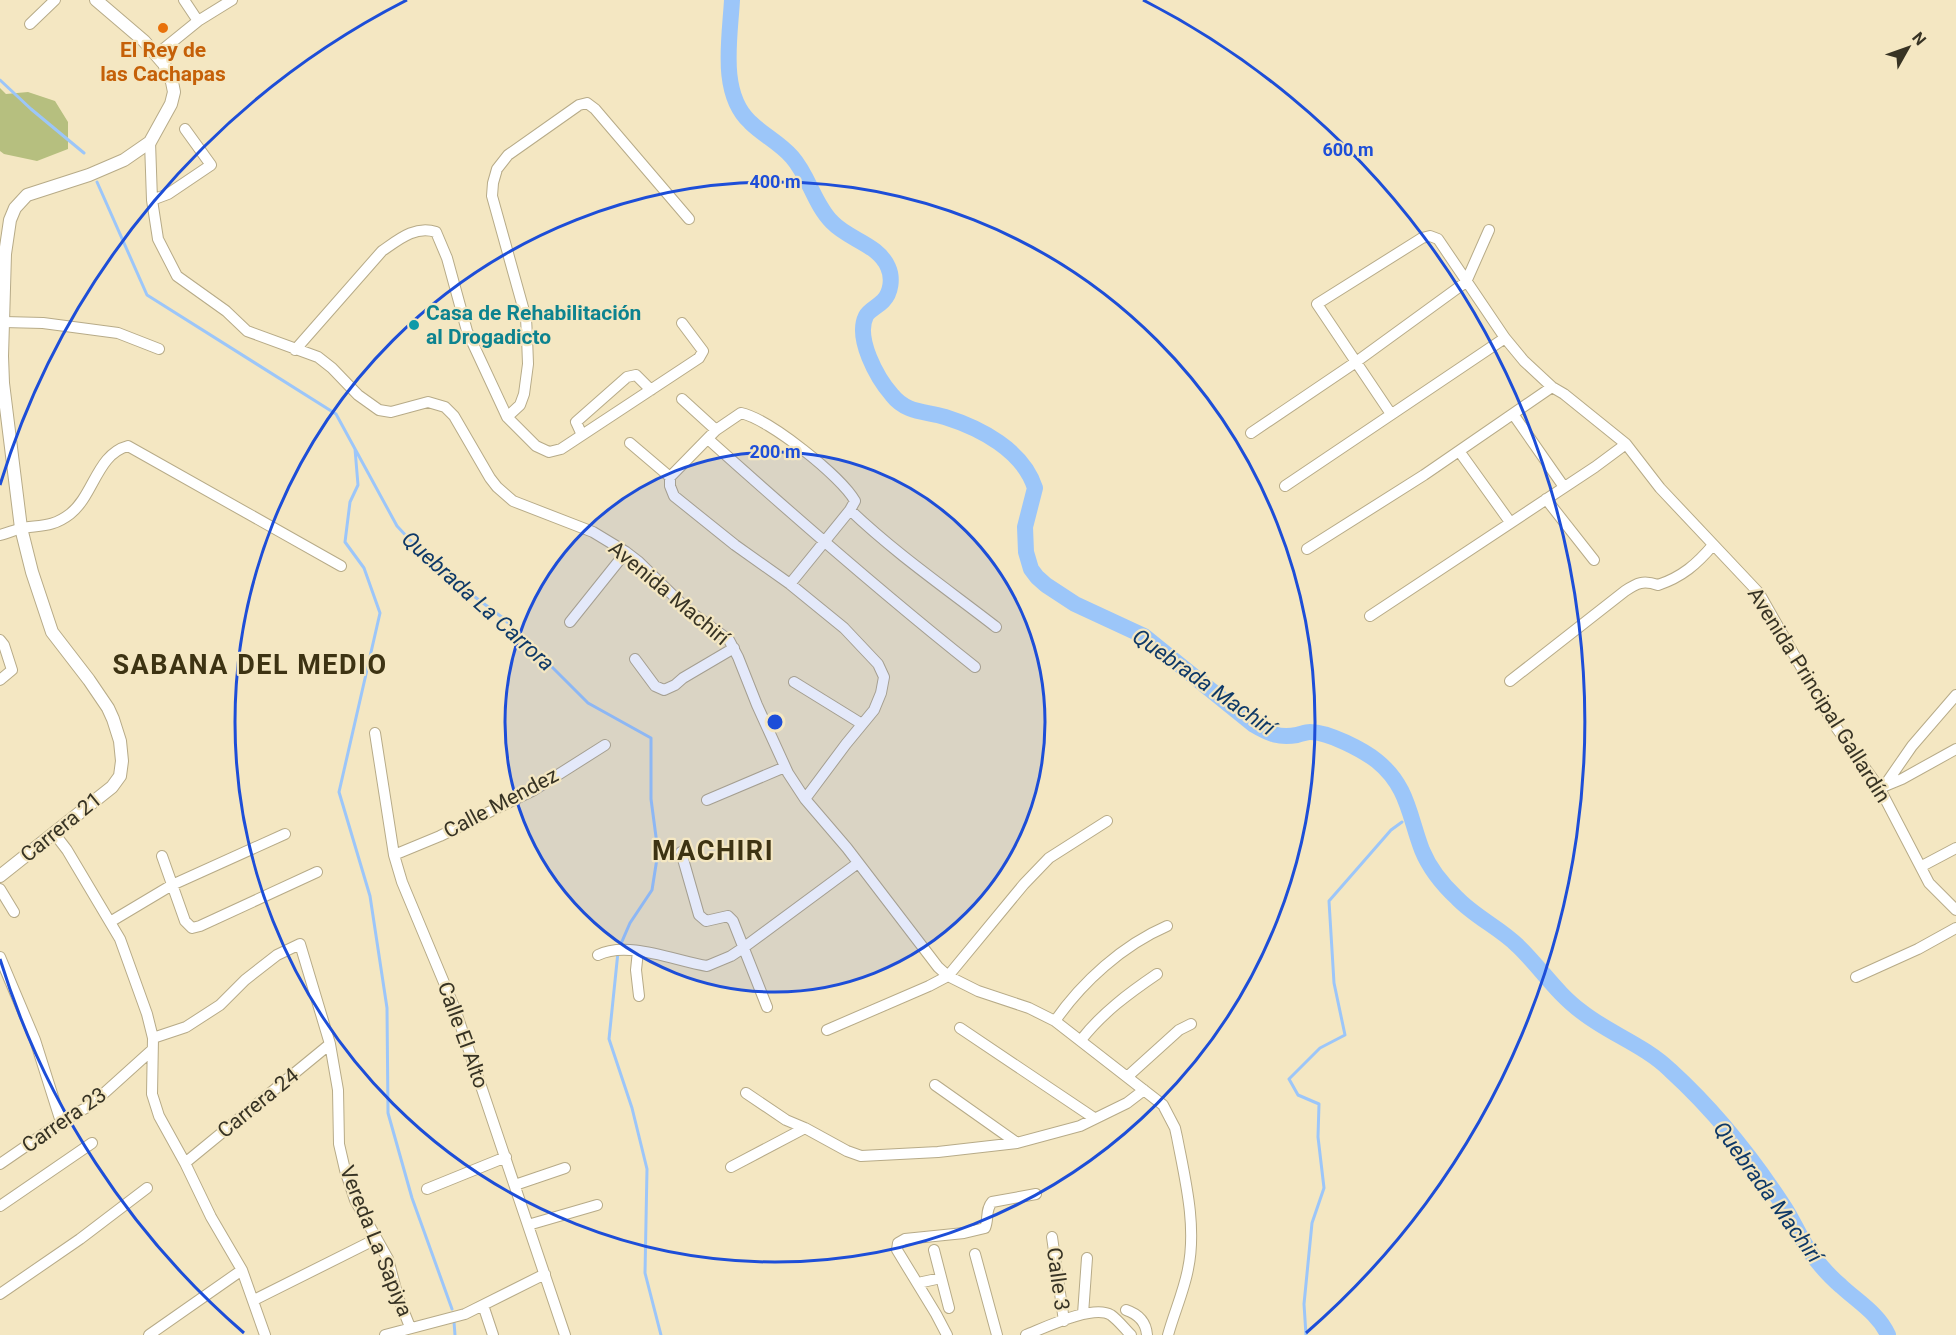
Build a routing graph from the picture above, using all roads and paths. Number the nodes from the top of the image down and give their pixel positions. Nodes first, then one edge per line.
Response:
1 (55, 0) edge
2 (96, 0) edge
3 (184, 0) edge
4 (232, 0) edge
5 (198, 21) junction
6 (30, 24) dead end
7 (156, 55) junction
8 (185, 129) dead end
9 (150, 142) junction
10 (152, 200) junction
11 (690, 219) dead end
12 (1489, 230) dead end
13 (1466, 282) junction
14 (4, 322) junction
15 (682, 323) dead end
16 (1505, 338) junction
17 (159, 349) dead end
18 (295, 350) junction
19 (1, 355) edge
20 (1356, 362) junction
21 (1552, 387) junction
22 (651, 390) junction
23 (682, 399) dead end
24 (1391, 414) junction
25 (1513, 414) junction
26 (507, 417) junction
27 (717, 430) junction
28 (1251, 432) dead end
29 (582, 435) junction
30 (708, 439) junction
31 (630, 443) dead end
32 (1626, 444) junction
33 (1459, 451) junction
34 (670, 477) junction
35 (1285, 486) dead end
36 (1564, 488) junction
37 (1546, 499) junction
38 (850, 510) junction
39 (1510, 522) junction
40 (21, 528) junction
41 (0, 535) edge
42 (824, 543) junction
43 (1713, 545) junction
44 (1307, 549) dead end
45 (626, 552) junction
46 (1594, 560) dead end
47 (341, 566) dead end
48 (790, 584) junction
49 (1370, 616) dead end
50 (570, 622) dead end
51 (996, 627) dead end
52 (0, 640) edge
53 (734, 648) junction
54 (635, 659) dead end
55 (975, 667) dead end
56 (0, 680) edge
57 (1510, 681) dead end
58 (794, 682) dead end
59 (1956, 695) edge
60 (862, 724) junction
61 (375, 733) dead end
62 (605, 745) dead end
63 (1956, 748) edge
64 (785, 767) junction
65 (1882, 787) junction
66 (806, 799) junction
67 (707, 800) dead end
68 (1107, 822) dead end
69 (54, 833) junction
70 (285, 834) dead end
71 (1956, 848) edge
72 (681, 852) dead end
73 (394, 855) junction
74 (162, 856) dead end
75 (858, 863) junction
76 (1922, 866) junction
77 (317, 872) dead end
78 (0, 876) edge
79 (172, 885) junction
80 (0, 890) edge
81 (1955, 907) edge
82 (14, 912) dead end
83 (110, 922) junction
84 (1167, 926) dead end
85 (1956, 928) edge
86 (300, 944) joint
87 (743, 948) junction
88 (638, 951) junction
89 (598, 955) dead end
90 (0, 957) edge
91 (1157, 974) dead end
92 (948, 976) junction
93 (1856, 977) dead end
94 (639, 996) dead end
95 (767, 1007) dead end
96 (1055, 1021) junction
97 (1191, 1024) dead end
98 (960, 1028) dead end
99 (827, 1030) dead end
100 (1082, 1040) junction
101 (152, 1044) junction
102 (330, 1044) junction
103 (1128, 1077) junction
104 (935, 1085) dead end
105 (1144, 1090) junction
106 (746, 1093) dead end
107 (1094, 1118) junction
108 (61, 1122) junction
109 (805, 1128) junction
110 (92, 1143) dead end
111 (1017, 1143) junction
112 (506, 1157) junction
113 (186, 1163) junction
114 (0, 1164) edge
115 (731, 1167) dead end
116 (565, 1168) dead end
117 (515, 1185) junction
118 (147, 1188) dead end
119 (427, 1189) dead end
120 (1036, 1194) dead end
121 (597, 1205) dead end
122 (0, 1206) edge
123 (528, 1225) junction
124 (1052, 1237) dead end
125 (376, 1239) junction
126 (934, 1250) dead end
127 (975, 1254) dead end
128 (1087, 1258) dead end
129 (242, 1270) junction
130 (545, 1274) junction
131 (941, 1278) junction
132 (918, 1283) junction
133 (0, 1294) edge
134 (254, 1300) junction
135 (483, 1305) junction
136 (949, 1308) dead end
137 (1126, 1310) dead end
138 (1083, 1314) junction
139 (1064, 1321) junction
140 (410, 1327) junction
141 (149, 1335) edge
142 (265, 1335) edge
143 (386, 1335) edge
144 (493, 1335) edge
145 (565, 1335) edge
146 (947, 1335) edge
147 (997, 1335) edge
148 (1026, 1335) edge
149 (1131, 1335) edge
150 (1147, 1335) edge
151 (1168, 1335) edge

1 - 6 street
2 - 7 street
3 - 5 street
4 - 5 street
5 - 7 street
7 - 9 street
8 - 10 street
9 - 10 street, Avenida Machirí
9 - 14 street
10 - 18 street, Avenida Machirí
11 - 26 street
12 - 13 street
13 - 16 street, Avenida Principal Gallardín
13 - 20 street
13 - 20 street, Avenida Principal Gallardín
14 - 17 street
14 - 19 street
15 - 22 street
16 - 21 street, Avenida Principal Gallardín
16 - 24 street
18 - 26 street
18 - 45 street, Avenida Machirí
19 - 40 street
20 - 24 street
20 - 28 street
21 - 25 street
21 - 32 street, Avenida Principal Gallardín
22 - 29 street
22 - 29 street
23 - 27 street
24 - 35 street
25 - 33 street
25 - 36 street
26 - 29 street
27 - 30 street
27 - 38 street
30 - 34 street
30 - 42 street
31 - 34 street
32 - 36 street
32 - 43 street, Avenida Principal Gallardín
33 - 39 street
33 - 44 street
34 - 48 street
36 - 37 street
37 - 39 street
37 - 46 street
38 - 42 street
38 - 51 street
39 - 49 street
40 - 41 street
40 - 47 street
40 - 69 street, Carrera 21
42 - 48 street
42 - 55 street
43 - 57 street
43 - 65 street, Avenida Principal Gallardín
45 - 50 street
45 - 53 street, Avenida Machirí
48 - 60 street
52 - 56 street
53 - 54 street
53 - 64 street, Avenida Machirí
58 - 60 street
59 - 65 street
60 - 66 street
61 - 73 street, Calle El Alto
62 - 73 street, Calle Mendez
63 - 65 street
64 - 66 street, Avenida Machirí
64 - 67 street
65 - 76 street, Avenida Principal Gallardín
66 - 75 street, Avenida Machirí
68 - 92 street
69 - 78 street, Carrera 21
69 - 83 street
70 - 79 street
71 - 76 street
72 - 87 street
73 - 112 street, Calle El Alto
74 - 79 street
75 - 87 street
75 - 92 street, Avenida Machirí
76 - 81 street, Avenida Principal Gallardín
77 - 79 street
79 - 83 street
80 - 82 street
83 - 101 street
84 - 96 street
85 - 93 street
86 - 101 street, Carrera 23
86 - 102 street, Vereda La Sapiya
87 - 88 street
87 - 95 street
88 - 89 street
88 - 94 street
90 - 108 street
91 - 100 street
92 - 96 street, Avenida Machirí
92 - 99 street
96 - 100 street, Avenida Machirí
97 - 103 street
98 - 107 street
100 - 103 street, Avenida Machirí
101 - 108 street, Carrera 23
101 - 113 street
102 - 113 street, Carrera 24
102 - 125 street, Vereda La Sapiya
103 - 105 street, Avenida Machirí
104 - 111 street
105 - 107 street
105 - 151 street, Avenida Machirí
106 - 109 street
107 - 111 street
108 - 114 street, Carrera 23
109 - 111 street
109 - 115 street
110 - 122 street
112 - 117 street, Calle El Alto
112 - 119 street
113 - 129 street
116 - 117 street
117 - 123 street, Calle El Alto
118 - 133 street
120 - 132 street
121 - 123 street
123 - 130 street, Calle El Alto
124 - 139 street, Calle 3
125 - 134 street
125 - 140 street, Vereda La Sapiya
126 - 131 street
127 - 147 street
128 - 138 street
129 - 134 street
129 - 141 street
130 - 135 street
130 - 145 street, Calle El Alto
131 - 132 street
131 - 136 street
132 - 146 street
134 - 142 street
135 - 140 street
135 - 144 street
137 - 150 street
138 - 139 street
138 - 149 street
139 - 148 street
140 - 143 street

